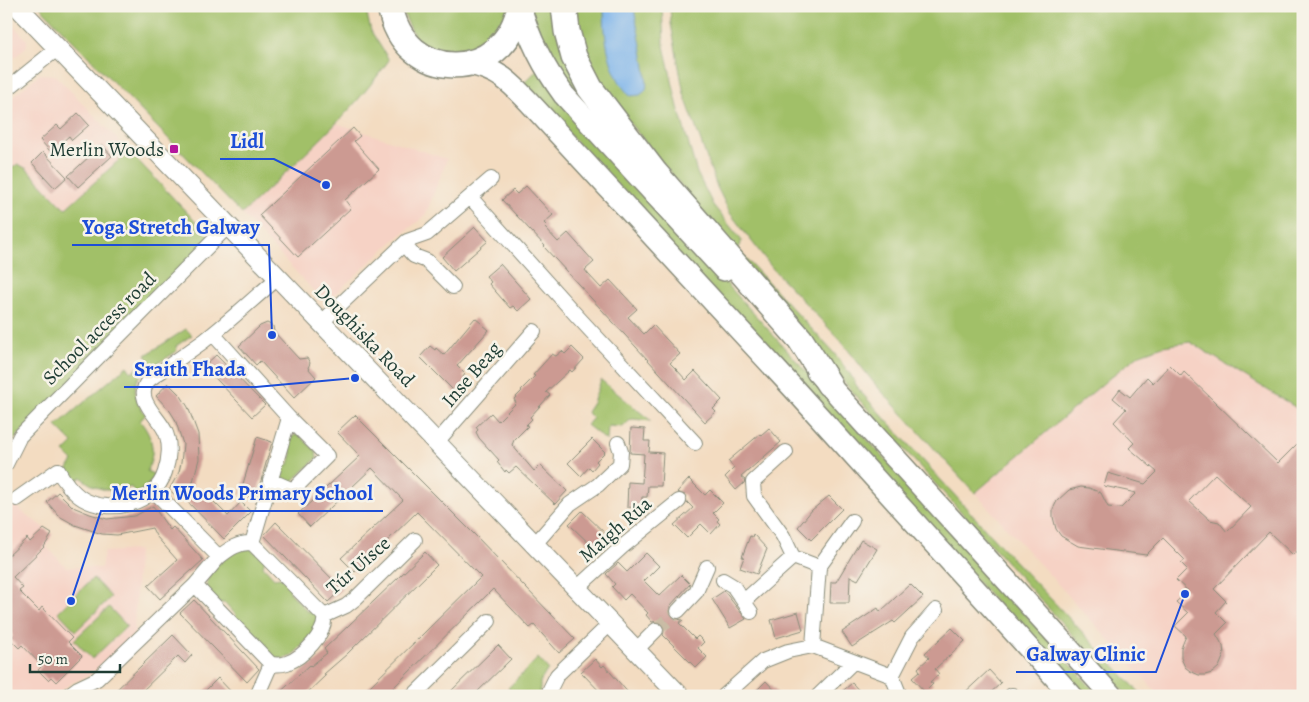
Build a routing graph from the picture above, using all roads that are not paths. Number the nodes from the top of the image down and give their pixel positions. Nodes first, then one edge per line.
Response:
1 (17, 6) edge
2 (390, 6) edge
3 (520, 6) edge
4 (564, 6) edge
5 (58, 48) junction
6 (469, 64) junction
7 (6, 90) edge
8 (492, 179) dead end
9 (470, 197) junction
10 (229, 225) junction
11 (404, 245) junction
12 (279, 277) junction
13 (453, 287) dead end
14 (322, 322) junction
15 (534, 331) dead end
16 (213, 334) junction
17 (829, 384) junction
18 (289, 418) junction
19 (437, 442) junction
20 (695, 442) dead end
21 (618, 443) dead end
22 (786, 452) dead end
23 (6, 464) edge
24 (270, 480) junction
25 (154, 491) junction
26 (17, 499) dead end
27 (679, 501) dead end
28 (852, 521) dead end
29 (416, 540) dead end
30 (252, 543) junction
31 (535, 544) junction
32 (219, 557) junction
33 (793, 557) junction
34 (707, 567) dead end
35 (819, 567) junction
36 (723, 580) dead end
37 (195, 585) junction
38 (577, 588) junction
39 (936, 610) dead end
40 (678, 611) tunnel mouth
41 (324, 616) junction
42 (490, 621) dead end
43 (611, 623) junction
44 (656, 630) tunnel mouth
45 (813, 646) junction
46 (636, 650) junction
47 (853, 662) junction
48 (271, 664) junction
49 (892, 676) junction
50 (67, 696) edge
51 (257, 696) edge
52 (413, 696) edge
53 (549, 696) edge
54 (680, 696) edge
55 (724, 696) edge
56 (818, 696) edge
57 (900, 696) edge
58 (1072, 696) edge
59 (1112, 696) edge

1 - 5 street, Doughiska Road
2 - 6 highway
3 - 6 highway
3 - 17 main road
4 - 17 highway
5 - 7 street
5 - 10 street, Doughiska Road
6 - 58 main road
8 - 9 street
9 - 11 street
9 - 20 street
10 - 12 street, Doughiska Road
10 - 23 street, School access road
11 - 13 street
11 - 14 street
12 - 14 street, Doughiska Road
12 - 16 street
14 - 19 street, Doughiska Road
15 - 19 street, Inse Beag
16 - 18 street
16 - 25 street
17 - 59 main road
18 - 24 street
18 - 24 street
19 - 31 street, Doughiska Road
21 - 31 street
22 - 33 street
24 - 30 street
25 - 26 street
25 - 32 street
27 - 38 street, Maigh Rúa
28 - 35 street
29 - 41 street, Túr Uisce
30 - 32 street
30 - 41 street, Túr Uisce
31 - 38 street, Doughiska Road
32 - 37 street
33 - 35 street
33 - 36 street
34 - 40 street
35 - 45 street
37 - 48 street
37 - 50 street
38 - 43 street, Doughiska Road
39 - 49 street
41 - 48 street, Túr Uisce
42 - 52 street
43 - 46 street, Doughiska Road
43 - 53 street
44 - 46 street
45 - 47 street
45 - 55 street
46 - 54 street, Doughiska Road
47 - 49 street
47 - 56 street
48 - 51 street
49 - 57 street

